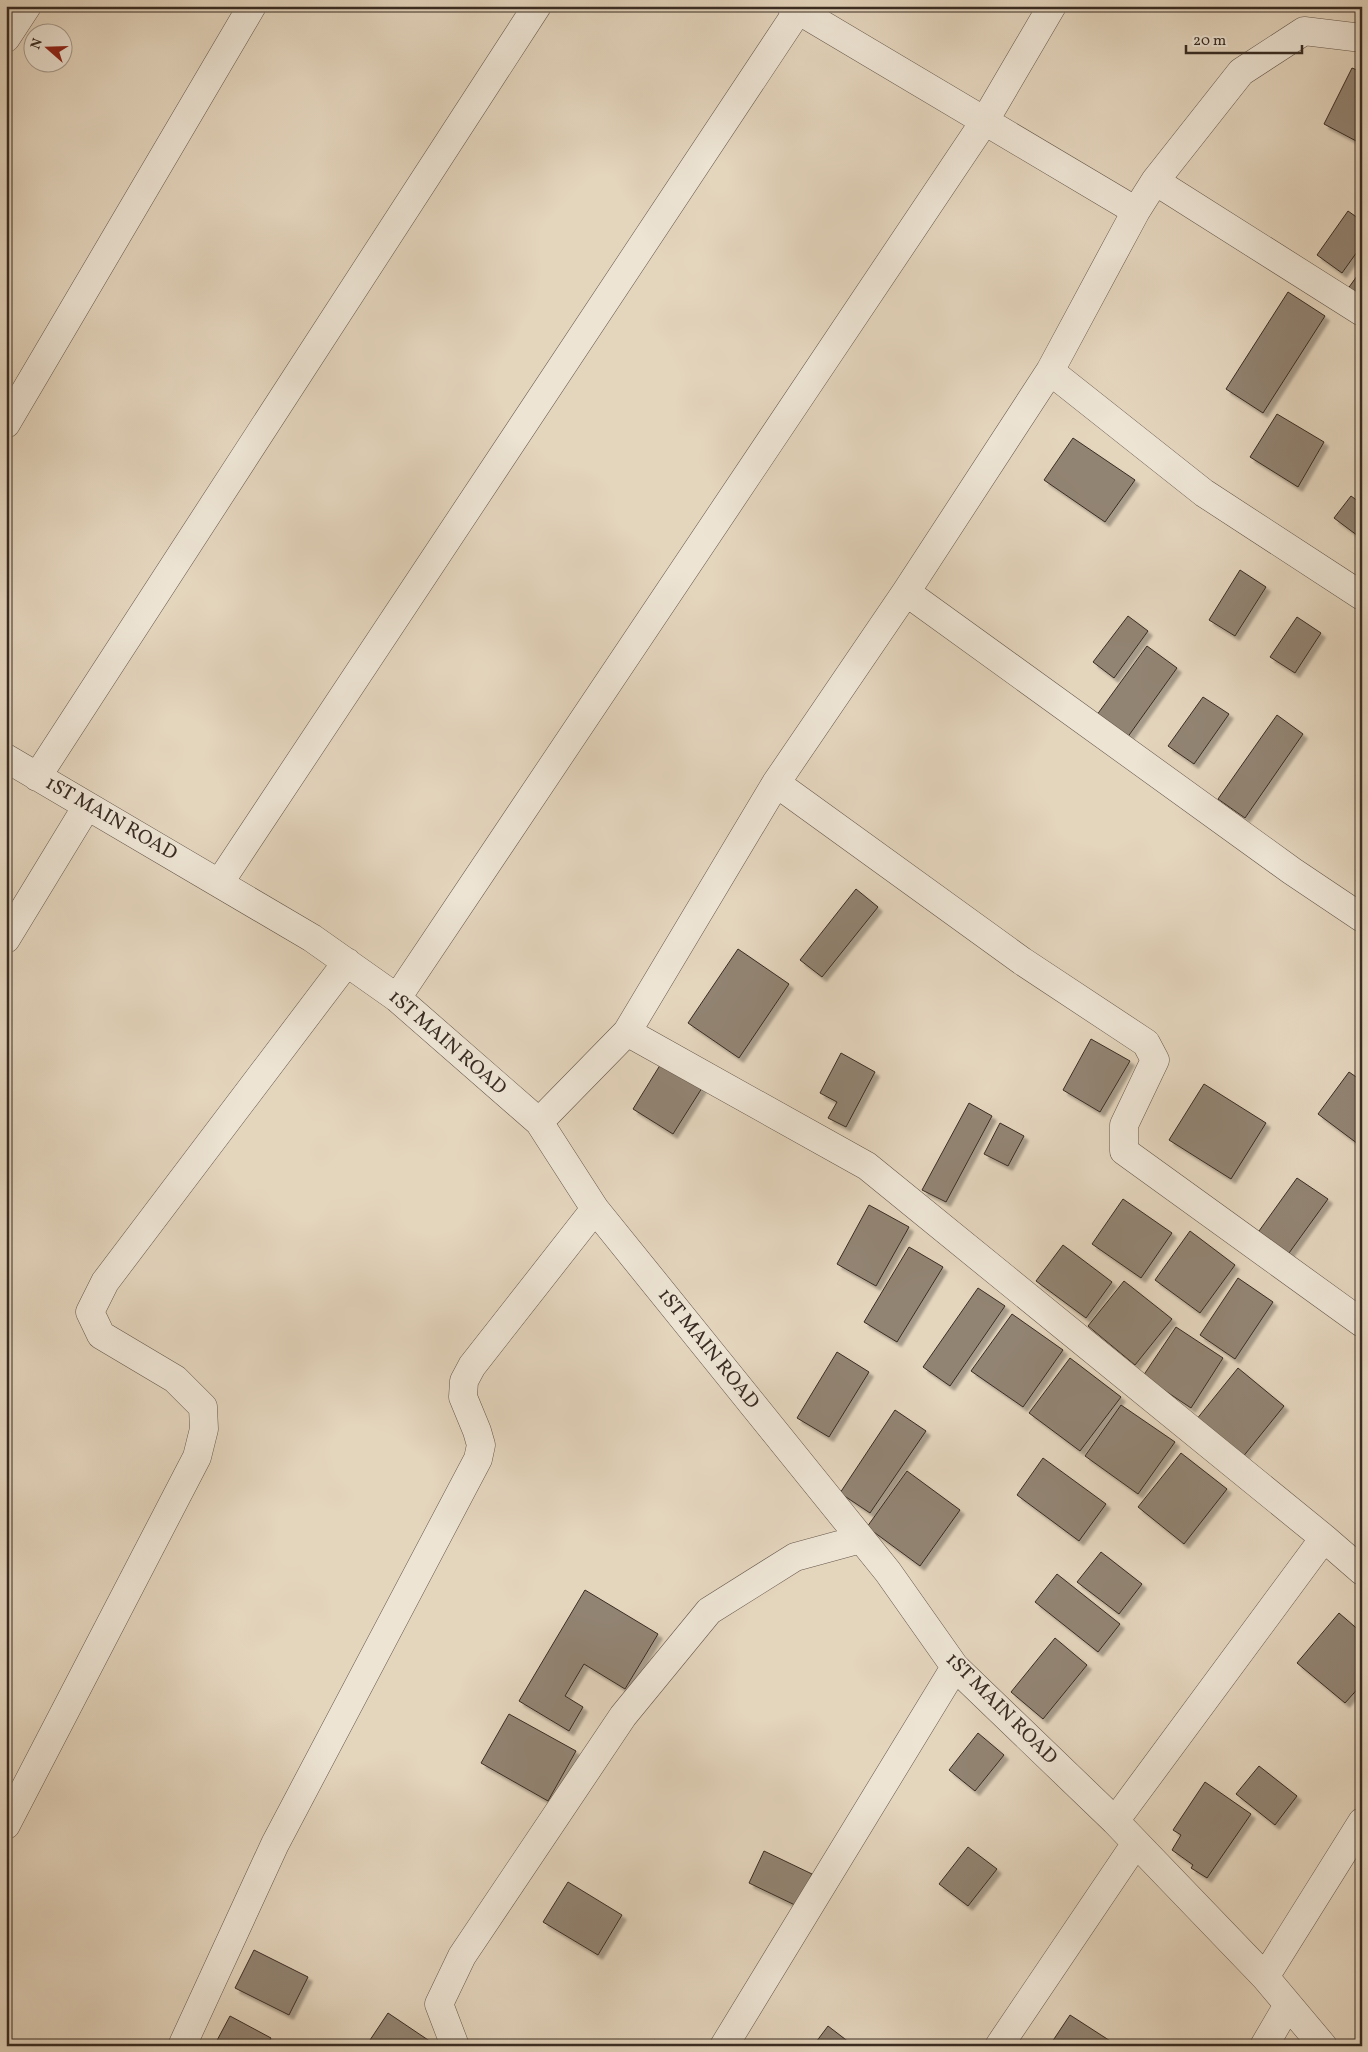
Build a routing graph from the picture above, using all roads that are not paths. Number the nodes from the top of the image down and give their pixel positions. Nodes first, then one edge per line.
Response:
1 (27, 6) edge
2 (252, 6) edge
3 (537, 6) edge
4 (1052, 6) edge
5 (797, 8) edge
6 (6, 38) edge
7 (1362, 38) edge
8 (984, 122) junction
9 (1155, 181) junction
10 (1136, 211) junction
11 (1362, 312) edge
12 (1050, 371) junction
13 (6, 424) edge
14 (906, 592) junction
15 (1362, 596) edge
16 (6, 758) edge
17 (38, 777) junction
18 (776, 783) junction
19 (87, 806) junction
20 (220, 882) junction
21 (1362, 918) edge
22 (6, 939) edge
23 (347, 962) junction
24 (398, 998) junction
25 (627, 1032) junction
26 (539, 1122) junction
27 (595, 1209) junction
28 (1362, 1323) edge
29 (1324, 1538) junction
30 (862, 1539) junction
31 (1362, 1571) edge
32 (955, 1667) junction
33 (1115, 1821) junction
34 (1362, 1822) edge
35 (6, 1824) edge
36 (1136, 1843) junction
37 (1265, 1977) junction
38 (1288, 2005) junction
39 (182, 2046) edge
40 (455, 2046) edge
41 (724, 2046) edge
42 (999, 2046) edge
43 (1264, 2046) edge
44 (1323, 2046) edge

1 - 6 street
2 - 13 street
3 - 17 street
4 - 8 street
5 - 8 street
5 - 20 street
7 - 9 street
8 - 10 street
8 - 24 street
9 - 10 street
9 - 11 street
10 - 12 street
12 - 14 street
12 - 15 street
14 - 18 street
14 - 21 street
16 - 17 street, 1ST MAIN ROAD
17 - 19 street, 1ST MAIN ROAD
18 - 25 street
18 - 28 street
19 - 20 street, 1ST MAIN ROAD
19 - 22 street
20 - 23 street, 1ST MAIN ROAD
23 - 24 street, 1ST MAIN ROAD
23 - 35 street
24 - 26 street, 1ST MAIN ROAD
25 - 26 street
25 - 29 street
26 - 27 street, 1ST MAIN ROAD
27 - 30 street, 1ST MAIN ROAD
27 - 39 street
29 - 31 street
29 - 33 street
30 - 32 street, 1ST MAIN ROAD
30 - 40 street
32 - 33 street, 1ST MAIN ROAD
32 - 41 street
33 - 36 street, 1ST MAIN ROAD
34 - 37 street
36 - 37 street, 1ST MAIN ROAD
36 - 42 street
37 - 38 street, 1ST MAIN ROAD
38 - 43 street
38 - 44 street, 1ST MAIN ROAD

